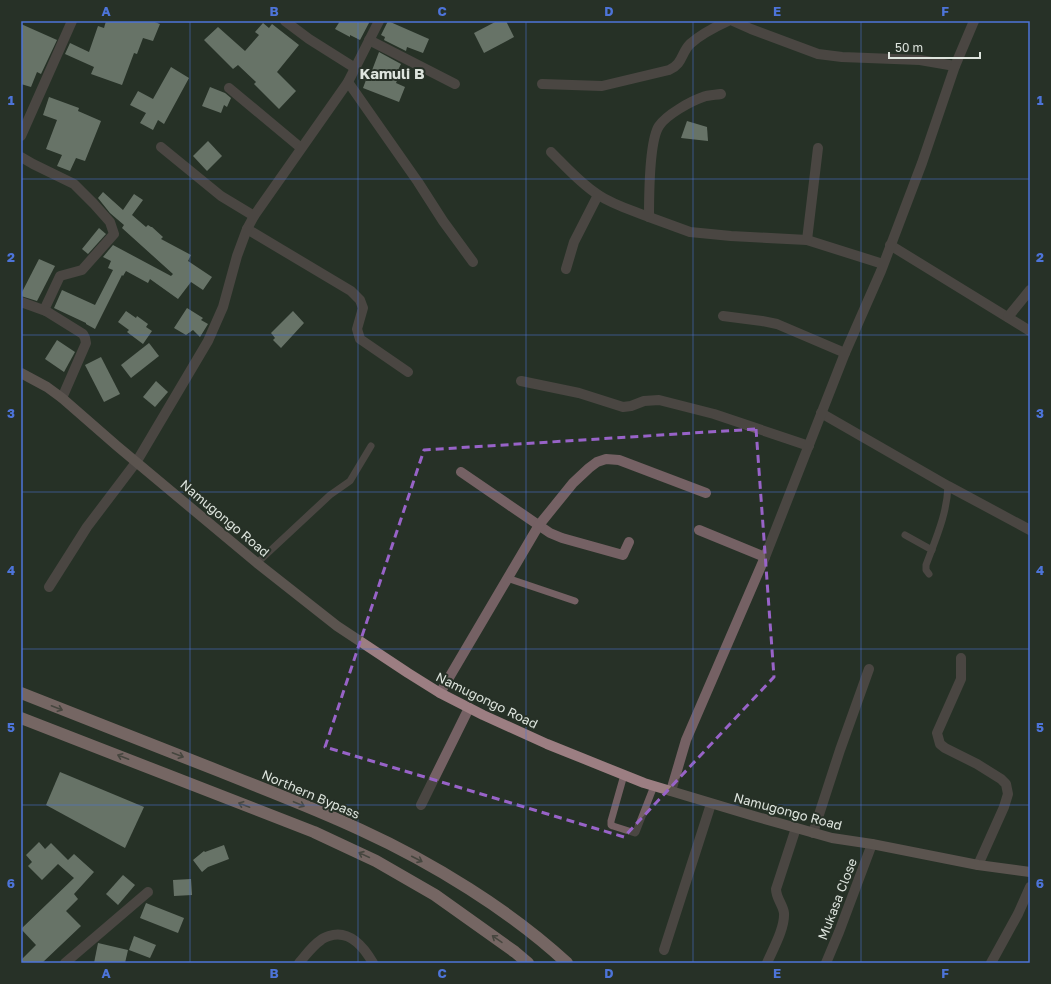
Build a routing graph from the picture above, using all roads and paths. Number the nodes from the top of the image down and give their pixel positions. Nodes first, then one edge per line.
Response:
1 (72, 21) edge
2 (285, 21) edge
3 (379, 21) edge
4 (728, 21) edge
5 (733, 21) edge
6 (974, 21) edge
7 (369, 40) junction
8 (955, 66) junction
9 (355, 68) junction
10 (348, 82) junction
11 (455, 84) dead end
12 (542, 84) dead end
13 (229, 88) dead end
14 (721, 94) dead end
15 (21, 136) edge
16 (161, 147) dead end
17 (301, 148) junction
18 (818, 148) dead end
19 (551, 152) dead end
20 (21, 157) edge
21 (598, 195) junction
22 (254, 216) junction
23 (649, 217) junction
24 (247, 229) junction
25 (807, 240) junction
26 (890, 245) junction
27 (473, 262) dead end
28 (883, 264) junction
29 (566, 269) dead end
30 (1030, 290) edge
31 (21, 302) edge
32 (46, 311) junction
33 (723, 316) dead end
34 (1008, 317) junction
35 (1030, 330) edge
36 (845, 353) junction
37 (408, 372) dead end
38 (21, 373) edge
39 (521, 381) dead end
40 (62, 398) junction
41 (822, 414) junction
42 (371, 446) dead end
43 (808, 446) junction
44 (137, 461) junction
45 (460, 472) dead end
46 (948, 486) junction
47 (706, 493) dead end
48 (539, 525) junction
49 (699, 530) dead end
50 (1030, 530) edge
51 (905, 535) dead end
52 (629, 542) dead end
53 (932, 550) junction
54 (764, 557) junction
55 (257, 563) junction
56 (929, 574) dead end
57 (507, 578) junction
58 (49, 586) dead end
59 (575, 601) dead end
60 (961, 658) dead end
61 (869, 669) dead end
62 (21, 693) edge
63 (440, 693) junction
64 (468, 708) junction
65 (21, 718) edge
66 (624, 775) junction
67 (654, 786) junction
68 (670, 791) junction
69 (712, 804) junction
70 (422, 805) dead end
71 (796, 828) junction
72 (813, 833) junction
73 (872, 844) junction
74 (978, 865) junction
75 (1030, 872) edge
76 (1030, 887) edge
77 (148, 892) dead end
78 (664, 950) dead end
79 (64, 963) edge
80 (299, 963) edge
81 (373, 963) edge
82 (528, 963) edge
83 (566, 963) edge
84 (767, 963) edge
85 (826, 963) edge
86 (991, 963) edge

1 - 15 street
2 - 9 street
3 - 7 street
4 - 12 street
5 - 8 street
6 - 8 street
7 - 9 street
7 - 11 street
8 - 26 street
9 - 10 street
10 - 17 street
10 - 27 street
13 - 17 street
14 - 23 street
16 - 22 street
17 - 22 street
18 - 25 street
19 - 21 street
20 - 32 street
21 - 23 street
21 - 29 street
22 - 24 street
23 - 25 street
24 - 37 street
24 - 44 street
25 - 28 street
26 - 28 street
26 - 34 street
28 - 36 street
30 - 34 street
31 - 32 street
32 - 40 street
33 - 36 street
34 - 35 street
36 - 41 street
38 - 40 main road, Namugongo Road
39 - 43 street
40 - 44 main road, Namugongo Road
41 - 43 street
41 - 46 street
42 - 55 lane
43 - 54 street
44 - 55 main road, Namugongo Road
44 - 58 street
45 - 48 street
46 - 50 street
46 - 53 lane
47 - 48 street
48 - 52 street
48 - 57 street
49 - 54 street
51 - 53 lane
53 - 56 lane
54 - 68 street
55 - 63 main road, Namugongo Road
57 - 59 lane
57 - 63 street
60 - 74 street
61 - 72 street
62 -> 83 highway, Northern Bypass
63 - 64 main road, Namugongo Road
64 - 66 main road, Namugongo Road
64 - 70 street
82 -> 65 highway
66 - 67 main road, Namugongo Road
66 - 67 lane
67 - 68 main road, Namugongo Road
68 - 69 main road, Namugongo Road
69 - 71 main road, Namugongo Road
69 - 78 street
71 - 72 main road, Namugongo Road
71 - 84 street
72 - 73 main road, Namugongo Road
73 - 74 main road, Namugongo Road
73 - 85 street, Mukasa Close
74 - 75 main road, Namugongo Road
76 - 86 street
77 - 79 street
80 - 81 street

